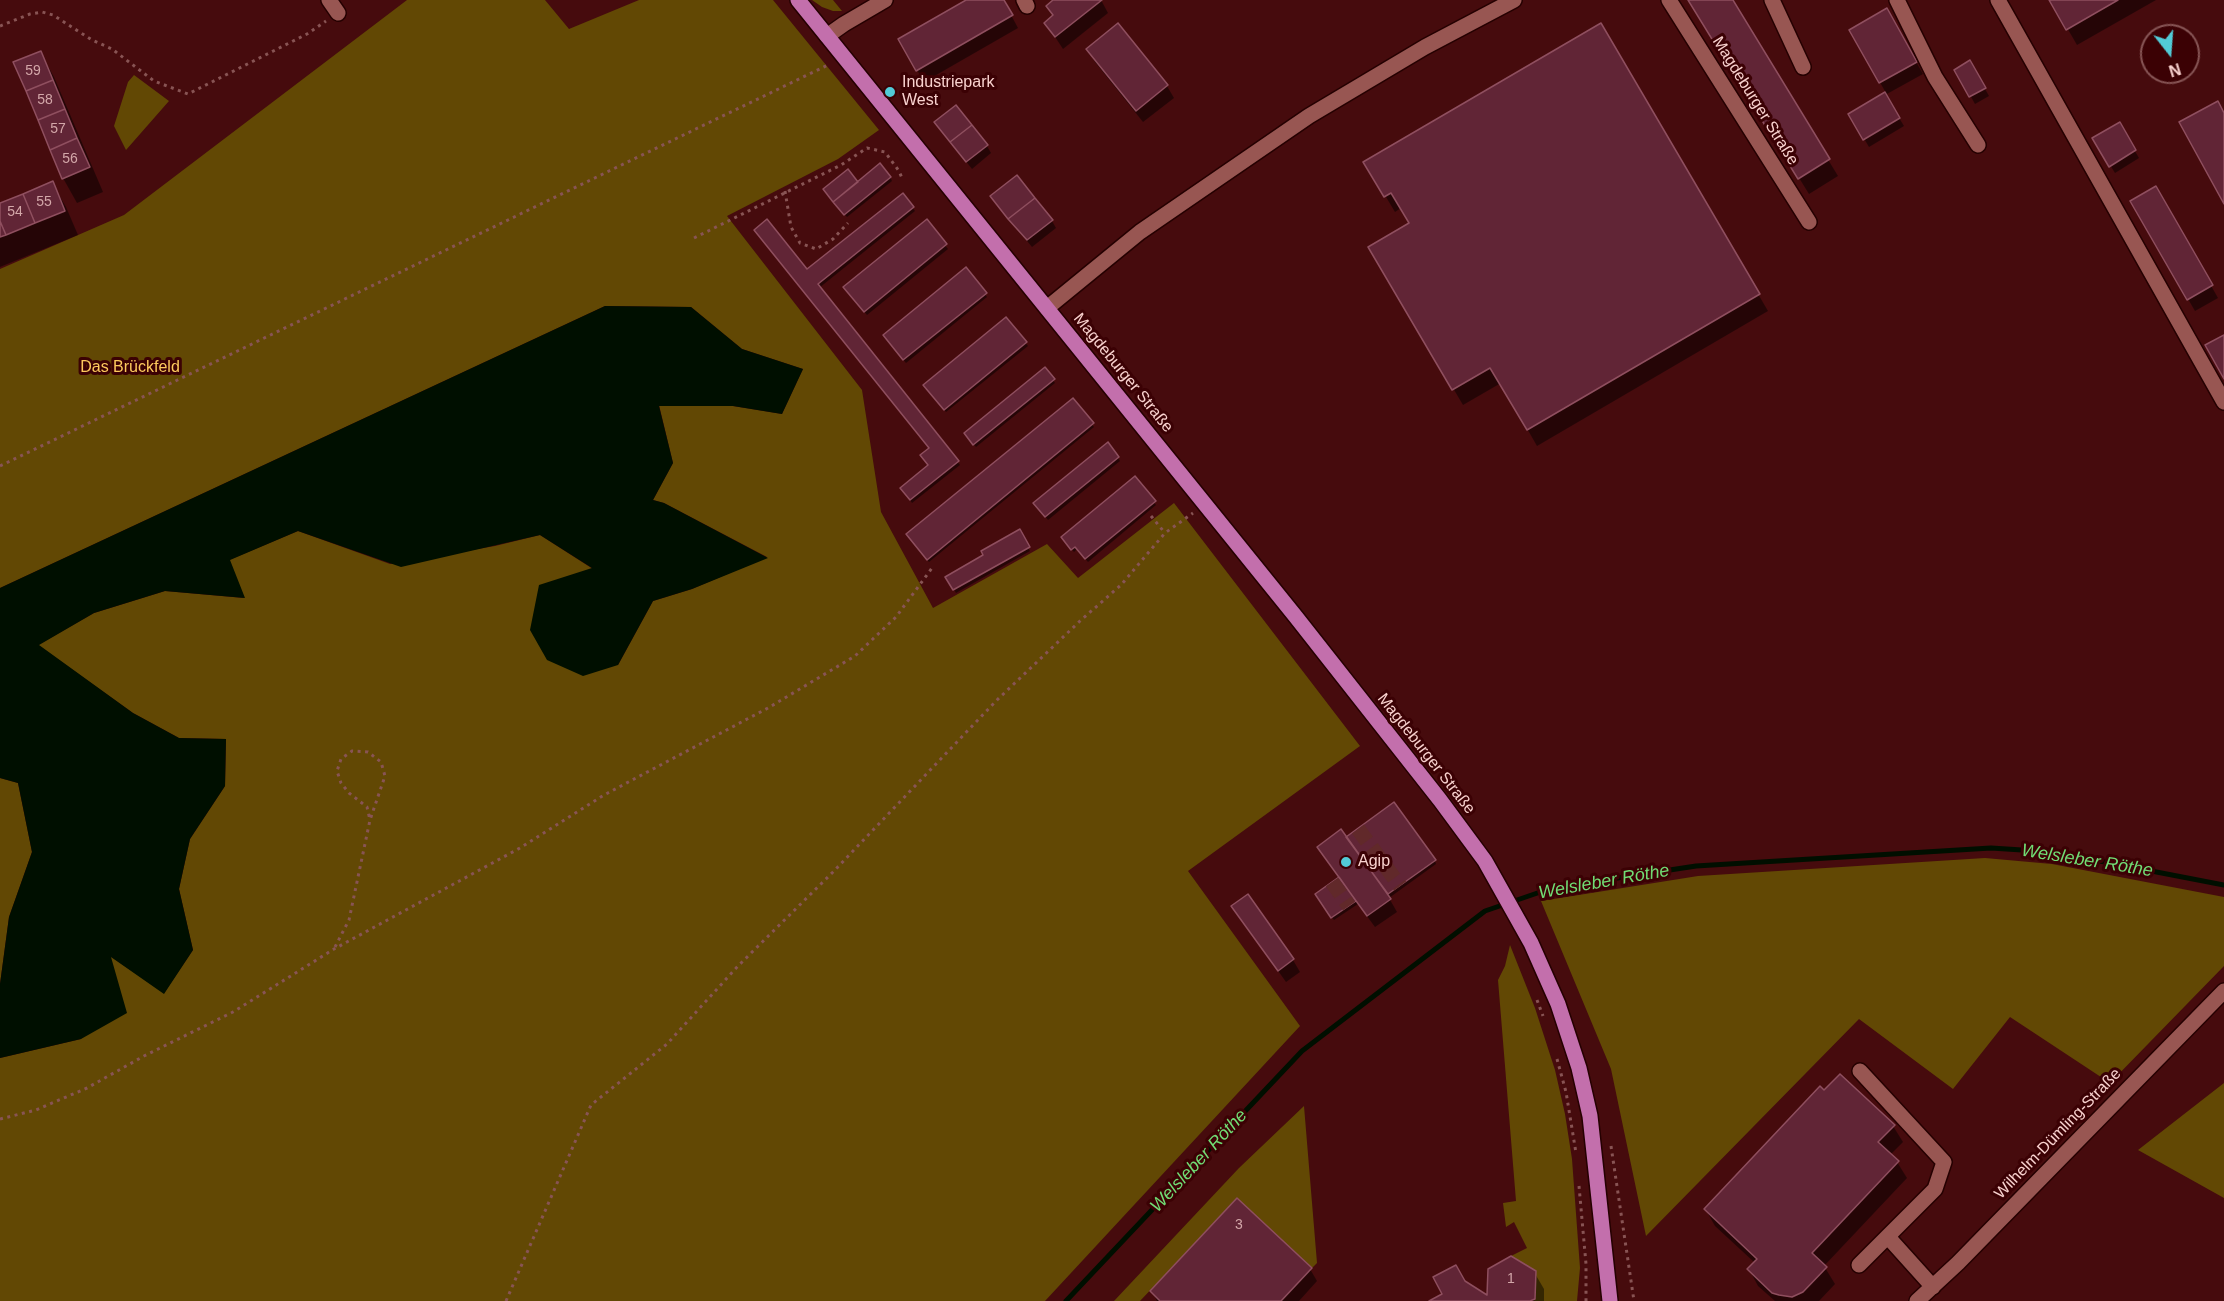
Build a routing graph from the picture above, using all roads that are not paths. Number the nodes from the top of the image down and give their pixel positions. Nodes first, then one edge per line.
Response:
1 (328, 0) edge
2 (798, 0) edge
3 (885, 0) edge
4 (1514, 0) edge
5 (1669, 0) edge
6 (1772, 0) edge
7 (1897, 0) edge
8 (1998, 0) edge
9 (338, 13) road end
10 (827, 36) junction
11 (1803, 67) dead end
12 (1978, 146) dead end
13 (1809, 222) dead end
14 (1047, 308) junction
15 (2224, 402) edge
16 (2224, 990) edge
17 (1860, 1071) dead end
18 (1888, 1237) junction
19 (1859, 1265) dead end
20 (1933, 1287) junction
21 (1610, 1301) edge
22 (1917, 1301) edge

1 - 9 street
2 - 10 main road, Magdeburger Straße
3 - 10 street
4 - 14 street, Magdeburger Straße
5 - 13 street, Magdeburger Straße
6 - 11 street
7 - 12 street
8 - 15 street
10 - 14 main road, Magdeburger Straße
14 - 21 main road, Magdeburger Straße
16 - 20 street, Wilhelm-Dümling-Straße
17 - 18 street
18 - 19 street
18 - 20 street
20 - 22 street, Wilhelm-Dümling-Straße

